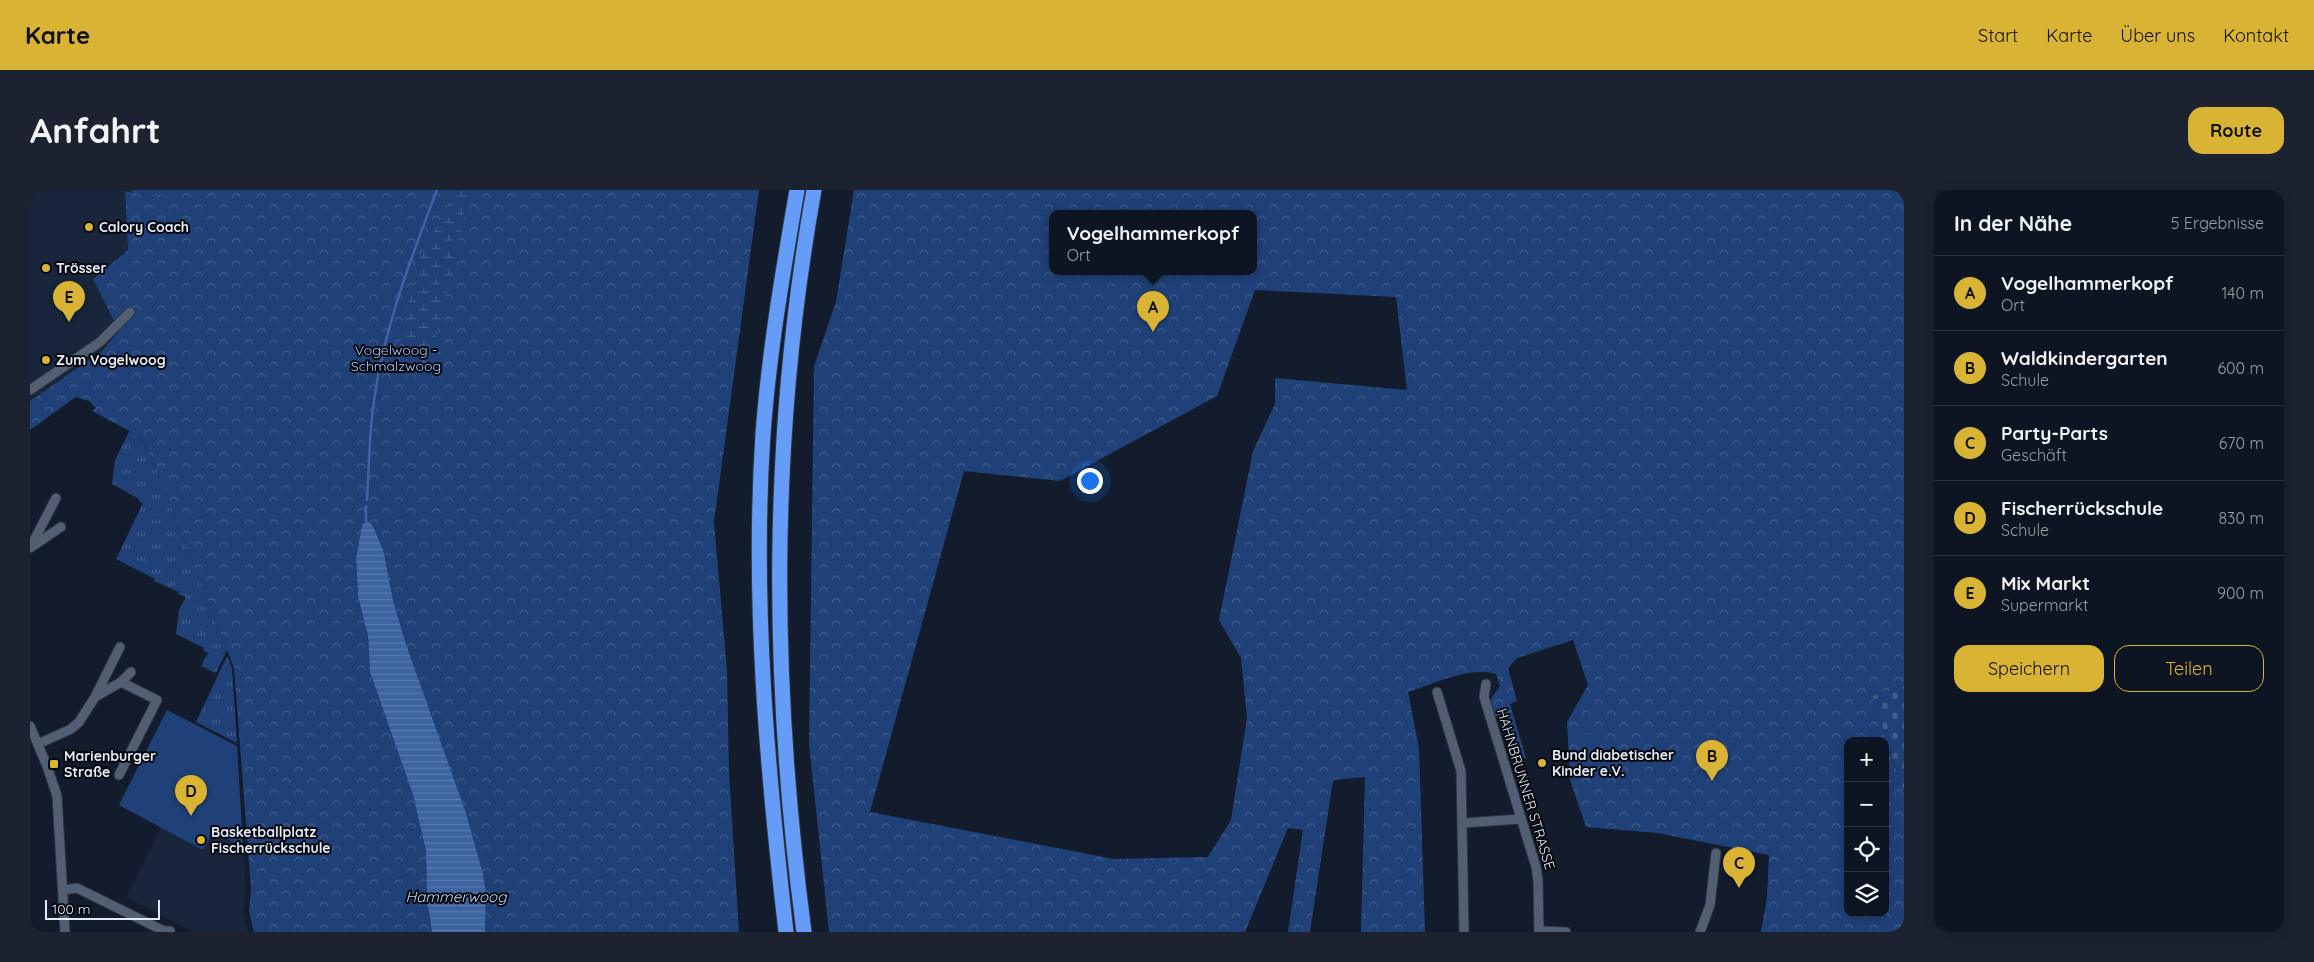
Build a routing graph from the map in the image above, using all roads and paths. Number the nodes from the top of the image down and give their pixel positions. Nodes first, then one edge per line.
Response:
1 (797, 190) edge
2 (814, 190) edge
3 (130, 312) dead end
4 (30, 390) edge
5 (56, 498) dead end
6 (62, 527) dead end
7 (31, 547) edge
8 (120, 646) dead end
9 (131, 672) dead end
10 (121, 682) junction
11 (1486, 684) dead end
12 (1437, 692) dead end
13 (95, 697) junction
14 (30, 726) edge
15 (38, 744) junction
16 (119, 775) dead end
17 (1520, 819) junction
18 (1463, 822) junction
19 (1716, 853) dead end
20 (63, 890) junction
21 (170, 931) edge
22 (65, 932) edge
23 (786, 932) edge
24 (804, 932) edge
25 (1464, 932) edge
26 (1539, 932) edge
27 (1566, 932) edge
28 (1700, 932) edge

1 - 23 highway
2 - 24 highway
3 - 4 street
5 - 7 street
6 - 7 street
8 - 13 street
9 - 10 street
10 - 13 street
10 - 16 street
11 - 17 street, HAHNBRUNNER STRASSE
12 - 18 street
13 - 15 street
14 - 15 street
15 - 20 street
17 - 18 street
17 - 26 street, HAHNBRUNNER STRASSE
18 - 25 street
19 - 28 street
20 - 21 street
20 - 22 street
26 - 27 street

